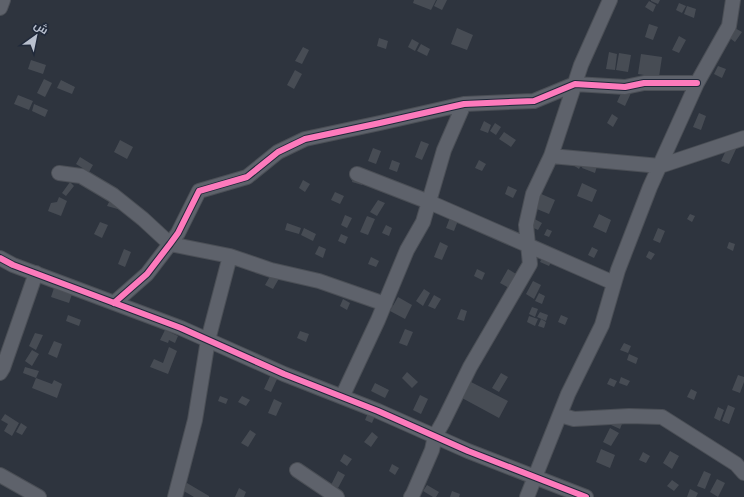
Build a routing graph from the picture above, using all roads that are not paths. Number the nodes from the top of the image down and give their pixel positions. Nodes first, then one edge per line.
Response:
1 (3, 0) edge
2 (610, 0) edge
3 (733, 0) edge
4 (0, 8) edge
5 (697, 83) junction
6 (575, 84) junction
7 (464, 104) junction
8 (744, 138) edge
9 (551, 156) junction
10 (660, 166) junction
11 (59, 173) dead end
12 (357, 174) dead end
13 (429, 202) junction
14 (170, 244) junction
15 (528, 246) junction
16 (230, 256) junction
17 (0, 258) edge
18 (36, 274) junction
19 (614, 283) junction
20 (114, 303) junction
21 (385, 304) junction
22 (208, 340) junction
23 (0, 373) edge
24 (342, 397) junction
25 (560, 415) junction
26 (435, 436) junction
27 (297, 470) dead end
28 (744, 473) edge
29 (0, 475) edge
30 (535, 477) junction
31 (39, 497) edge
32 (175, 497) edge
33 (337, 497) edge
34 (411, 497) edge
35 (527, 497) edge
36 (586, 497) edge

1 - 4 street
2 - 6 street
3 - 5 street
5 - 6 street
5 - 10 street
6 - 7 street
6 - 9 street
7 - 13 street
7 - 14 street
8 - 10 street
9 - 10 street
9 - 15 street
10 - 19 street
11 - 14 street
12 - 13 street
13 - 15 street
13 - 21 street
14 - 16 street
14 - 20 street
15 - 19 street
15 - 26 street
16 - 21 street
16 - 22 street
17 - 18 street
18 - 20 street
18 - 23 street
19 - 25 street
20 - 22 street
21 - 24 street
22 - 24 street
22 - 32 street
24 - 26 street
25 - 28 street
25 - 30 street
26 - 30 street
26 - 34 street
27 - 33 street
29 - 31 street
30 - 35 street
30 - 36 street

